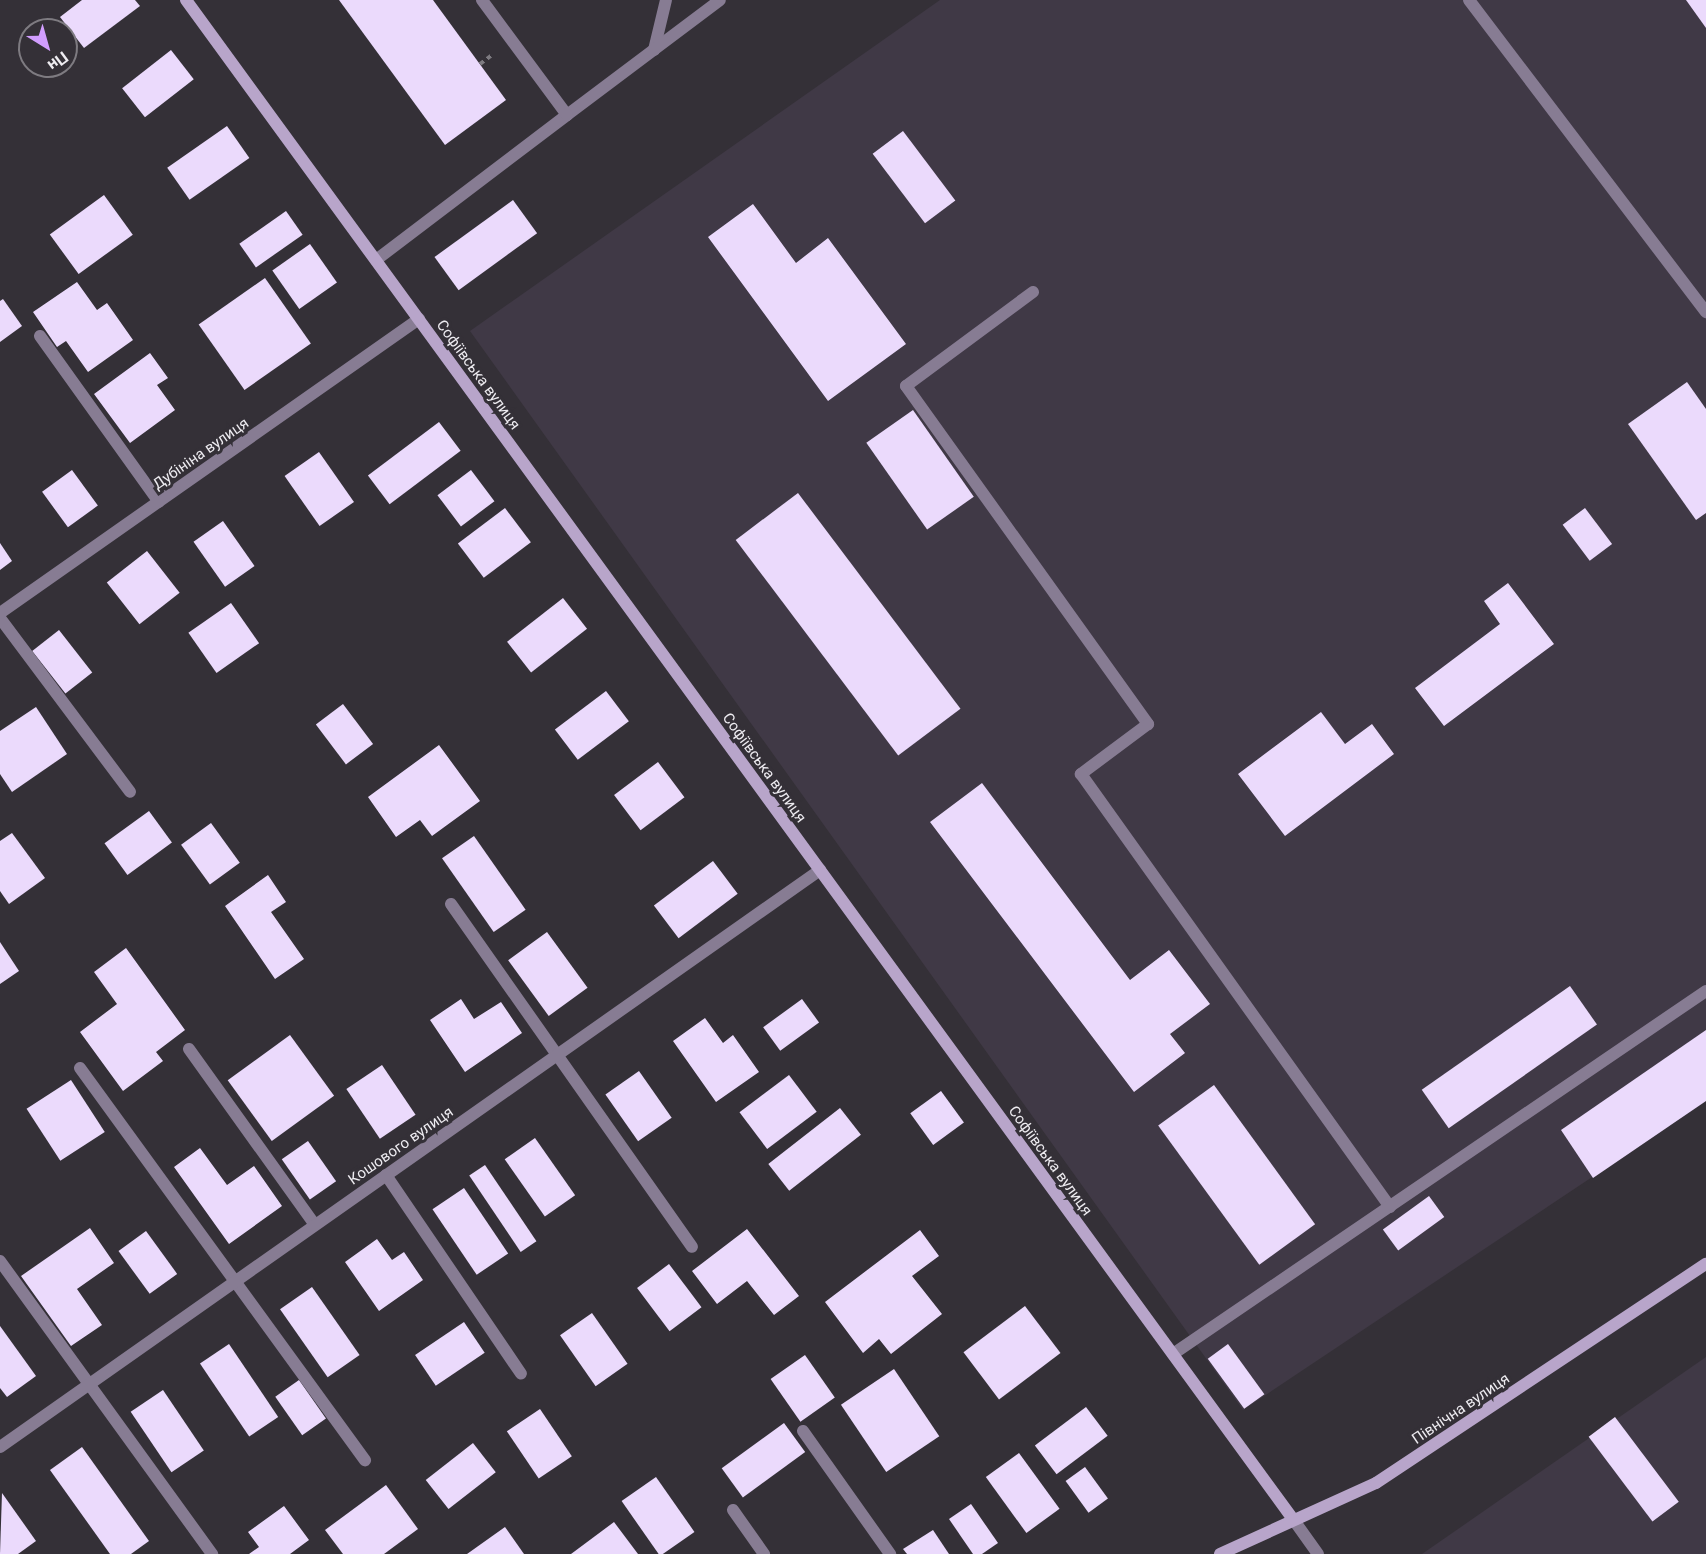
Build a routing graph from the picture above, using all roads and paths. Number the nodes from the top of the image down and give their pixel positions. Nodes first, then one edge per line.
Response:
1 (186, 0) edge
2 (482, 0) edge
3 (666, 0) edge
4 (720, 0) edge
5 (1469, 0) edge
6 (654, 50) junction
7 (567, 116) junction
8 (376, 260) junction
9 (1033, 292) dead end
10 (1706, 312) edge
11 (419, 320) junction
12 (40, 336) dead end
13 (159, 502) junction
14 (0, 613) edge
15 (0, 618) edge
16 (130, 792) dead end
17 (820, 870) junction
18 (451, 904) dead end
19 (1706, 991) edge
20 (189, 1049) dead end
21 (556, 1056) junction
22 (80, 1068) dead end
23 (386, 1175) junction
24 (1390, 1207) junction
25 (315, 1225) junction
26 (692, 1247) dead end
27 (0, 1261) edge
28 (1706, 1263) edge
29 (237, 1280) junction
30 (1173, 1354) junction
31 (521, 1374) dead end
32 (88, 1385) junction
33 (803, 1431) dead end
34 (0, 1447) edge
35 (365, 1460) dead end
36 (733, 1510) dead end
37 (1293, 1519) junction
38 (212, 1554) edge
39 (764, 1554) edge
40 (890, 1554) edge
41 (1220, 1554) edge
42 (1318, 1554) edge

1 - 8 street, Софіївська вулиця
2 - 7 street
3 - 6 street
4 - 6 street
5 - 10 street
6 - 7 street
7 - 8 street
8 - 11 street, Софіївська вулиця
9 - 24 street
11 - 13 street, Дубініна вулиця
11 - 17 street, Софіївська вулиця
12 - 13 street
13 - 14 street, Дубініна вулиця
15 - 16 street
17 - 21 street, Кошового вулиця
17 - 30 street, Софіївська вулиця
18 - 21 street
19 - 24 street
20 - 25 street
21 - 23 street, Кошового вулиця
21 - 26 street
22 - 29 street
23 - 25 street, Кошового вулиця
23 - 31 street
24 - 30 street
25 - 29 street, Кошового вулиця
27 - 32 street
28 - 37 street, Північна вулиця
29 - 32 street, Кошового вулиця
29 - 35 street
30 - 37 street, Софіївська вулиця
32 - 34 street, Кошового вулиця
32 - 38 street
33 - 40 street
36 - 39 street
37 - 41 street, Північна вулиця
37 - 42 street, Софіївська вулиця

